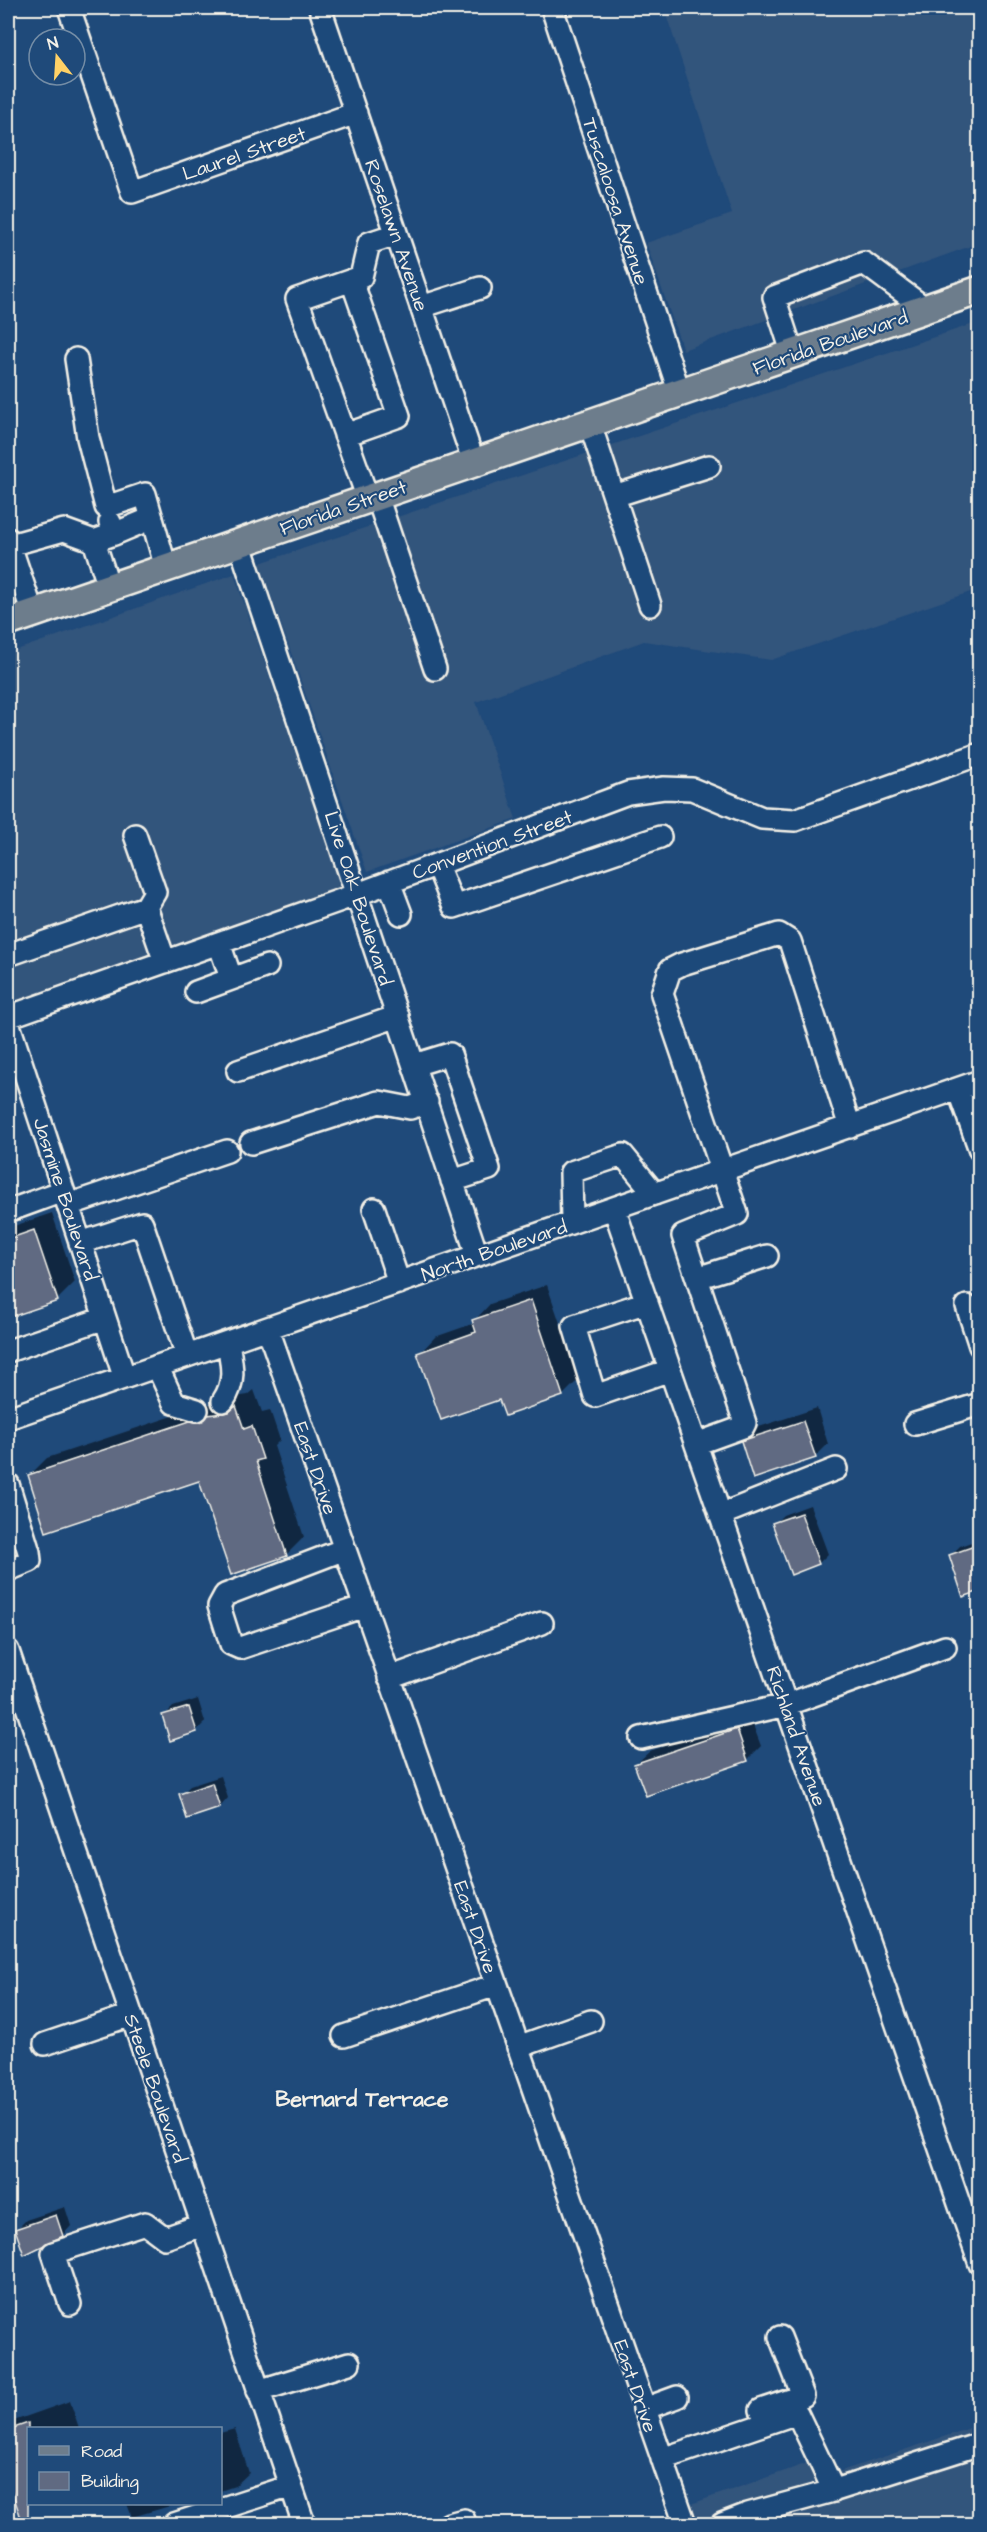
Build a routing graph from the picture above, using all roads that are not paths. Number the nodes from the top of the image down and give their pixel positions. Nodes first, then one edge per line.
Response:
1 (69, 8) edge
2 (320, 8) edge
3 (552, 8) edge
4 (356, 113) junction
5 (396, 234) junction
6 (352, 281) junction
7 (480, 288) dead end
8 (980, 290) edge
9 (421, 307) junction
10 (926, 309) junction
11 (793, 354) junction
12 (76, 359) dead end
13 (680, 394) junction
14 (590, 424) junction
15 (345, 435) junction
16 (474, 463) junction
17 (709, 466) dead end
18 (614, 496) junction
19 (372, 497) junction
20 (106, 507) junction
21 (152, 518) junction
22 (114, 534) junction
23 (94, 541) junction
24 (9, 542) edge
25 (239, 542) junction
26 (166, 568) junction
27 (109, 587) junction
28 (650, 605) dead end
29 (33, 614) junction
30 (8, 622) edge
31 (435, 669) dead end
32 (980, 753) edge
33 (135, 835) dead end
34 (660, 837) dead end
35 (437, 865) junction
36 (389, 882) junction
37 (358, 894) junction
38 (146, 907) junction
39 (401, 914) dead end
40 (219, 943) junction
41 (8, 955) edge
42 (165, 962) junction
43 (267, 966) dead end
44 (231, 978) junction
45 (196, 992) dead end
46 (398, 1016) junction
47 (8, 1017) edge
48 (8, 1023) edge
49 (414, 1065) junction
50 (238, 1071) dead end
51 (980, 1081) edge
52 (958, 1089) junction
53 (427, 1102) junction
54 (850, 1127) junction
55 (251, 1143) dead end
56 (980, 1149) edge
57 (227, 1150) dead end
58 (723, 1171) junction
59 (452, 1181) junction
60 (655, 1194) junction
61 (65, 1198) junction
62 (614, 1208) junction
63 (374, 1209) dead end
64 (8, 1211) edge
65 (572, 1222) junction
66 (80, 1243) junction
67 (477, 1255) junction
68 (767, 1256) dead end
69 (697, 1278) junction
70 (399, 1283) junction
71 (647, 1302) junction
72 (967, 1306) dead end
73 (105, 1318) junction
74 (268, 1329) junction
75 (228, 1343) junction
76 (980, 1346) edge
77 (8, 1351) edge
78 (187, 1356) junction
79 (157, 1366) junction
80 (670, 1370) junction
81 (124, 1376) junction
82 (224, 1401) dead end
83 (980, 1404) edge
84 (197, 1410) dead end
85 (8, 1418) edge
86 (915, 1424) dead end
87 (696, 1444) junction
88 (836, 1469) dead end
89 (8, 1484) edge
90 (720, 1515) junction
91 (345, 1549) junction
92 (8, 1570) edge
93 (364, 1606) junction
94 (542, 1623) dead end
95 (945, 1647) dead end
96 (8, 1651) edge
97 (389, 1678) junction
98 (786, 1705) junction
99 (641, 1738) dead end
100 (496, 1985) junction
101 (131, 2015) junction
102 (591, 2021) dead end
103 (344, 2037) dead end
104 (45, 2044) dead end
105 (518, 2047) junction
106 (202, 2225) junction
107 (980, 2264) edge
108 (70, 2304) dead end
109 (780, 2337) dead end
110 (349, 2363) dead end
111 (258, 2391) junction
112 (677, 2397) dead end
113 (644, 2409) junction
114 (980, 2444) edge
115 (660, 2453) junction
116 (291, 2486) junction
117 (834, 2491) junction
118 (730, 2523) edge
119 (174, 2524) edge
120 (304, 2524) edge
121 (449, 2524) edge
122 (465, 2524) edge
123 (685, 2524) edge

1 - 4 street, Laurel Street
2 - 4 street, Roselawn Avenue
3 - 13 street, Tuscaloosa Avenue
4 - 5 street, Roselawn Avenue
5 - 6 street
5 - 9 street, Roselawn Avenue
6 - 15 street
6 - 15 street
7 - 9 street
8 - 10 main road, Florida Boulevard
9 - 16 street, Roselawn Avenue
10 - 11 main road, Florida Boulevard
10 - 11 street
11 - 13 main road, Florida Boulevard
12 - 20 street
13 - 14 main road, Florida Street
14 - 16 main road, Florida Street
14 - 18 street
15 - 19 street
16 - 19 main road, Florida Street
17 - 18 street
18 - 28 street
19 - 25 main road, Florida Street
19 - 31 street
20 - 21 street
20 - 22 street
21 - 22 street
21 - 26 street
22 - 23 street
23 - 24 street
23 - 27 street
24 - 29 street
25 - 26 main road, Florida Street
25 - 37 street, Live Oak Boulevard
26 - 27 main road, Florida Street
27 - 29 main road, Florida Street
29 - 30 main road, Florida Street
32 - 35 street, Convention Street
33 - 38 street
34 - 35 street
35 - 36 street, Convention Street
36 - 37 street, Convention Street
36 - 39 street
37 - 40 street, Convention Street
37 - 46 street, Live Oak Boulevard
38 - 41 street
38 - 42 street
40 - 42 street, Convention Street
40 - 44 street
42 - 47 street, Convention Street
43 - 44 street
44 - 45 street
46 - 49 street, Live Oak Boulevard
46 - 50 street
48 - 61 street, Jasmine Boulevard
49 - 53 street, Live Oak Boulevard
49 - 59 street
51 - 52 street, North Boulevard
52 - 54 street, North Boulevard
52 - 56 street
53 - 55 street
53 - 59 street, Live Oak Boulevard
54 - 58 street, North Boulevard
54 - 58 street
57 - 61 street
58 - 60 street, North Boulevard
58 - 69 street
59 - 67 street, Live Oak Boulevard
60 - 62 street, North Boulevard
60 - 65 street
61 - 64 street
61 - 66 street, Jasmine Boulevard
62 - 65 street, North Boulevard
62 - 71 street, Richland Avenue
63 - 70 street
65 - 67 street, North Boulevard
66 - 73 street, Jasmine Boulevard
66 - 78 street
67 - 70 street, North Boulevard
68 - 69 street
69 - 87 street
70 - 74 street, North Boulevard
71 - 80 street, Richland Avenue
71 - 80 street
72 - 76 street
73 - 77 street
73 - 81 street, Jasmine Boulevard
74 - 75 street, North Boulevard
74 - 91 street, East Drive
75 - 78 street, North Boulevard
75 - 82 street
78 - 79 street, North Boulevard
79 - 81 street, North Boulevard
79 - 84 street
80 - 87 street, Richland Avenue
81 - 85 street, North Boulevard
83 - 86 street
87 - 90 street, Richland Avenue
88 - 90 street
89 - 92 street
90 - 98 street, Richland Avenue
91 - 93 street, East Drive
91 - 93 street
93 - 97 street, East Drive
94 - 97 street
95 - 98 street
96 - 101 street, Steele Boulevard
97 - 100 street, East Drive
98 - 99 street
98 - 107 street, Richland Avenue
100 - 103 street
100 - 105 street, East Drive
101 - 104 street
101 - 106 street, Steele Boulevard
102 - 105 street
105 - 113 street, East Drive
106 - 108 street
106 - 111 street, Steele Boulevard
109 - 115 street
110 - 111 street
111 - 116 street, Steele Boulevard
112 - 113 street
113 - 115 street, East Drive
114 - 117 street
115 - 117 street
115 - 123 street, East Drive
116 - 119 street
116 - 120 street, Steele Boulevard
117 - 118 street
121 - 122 street

